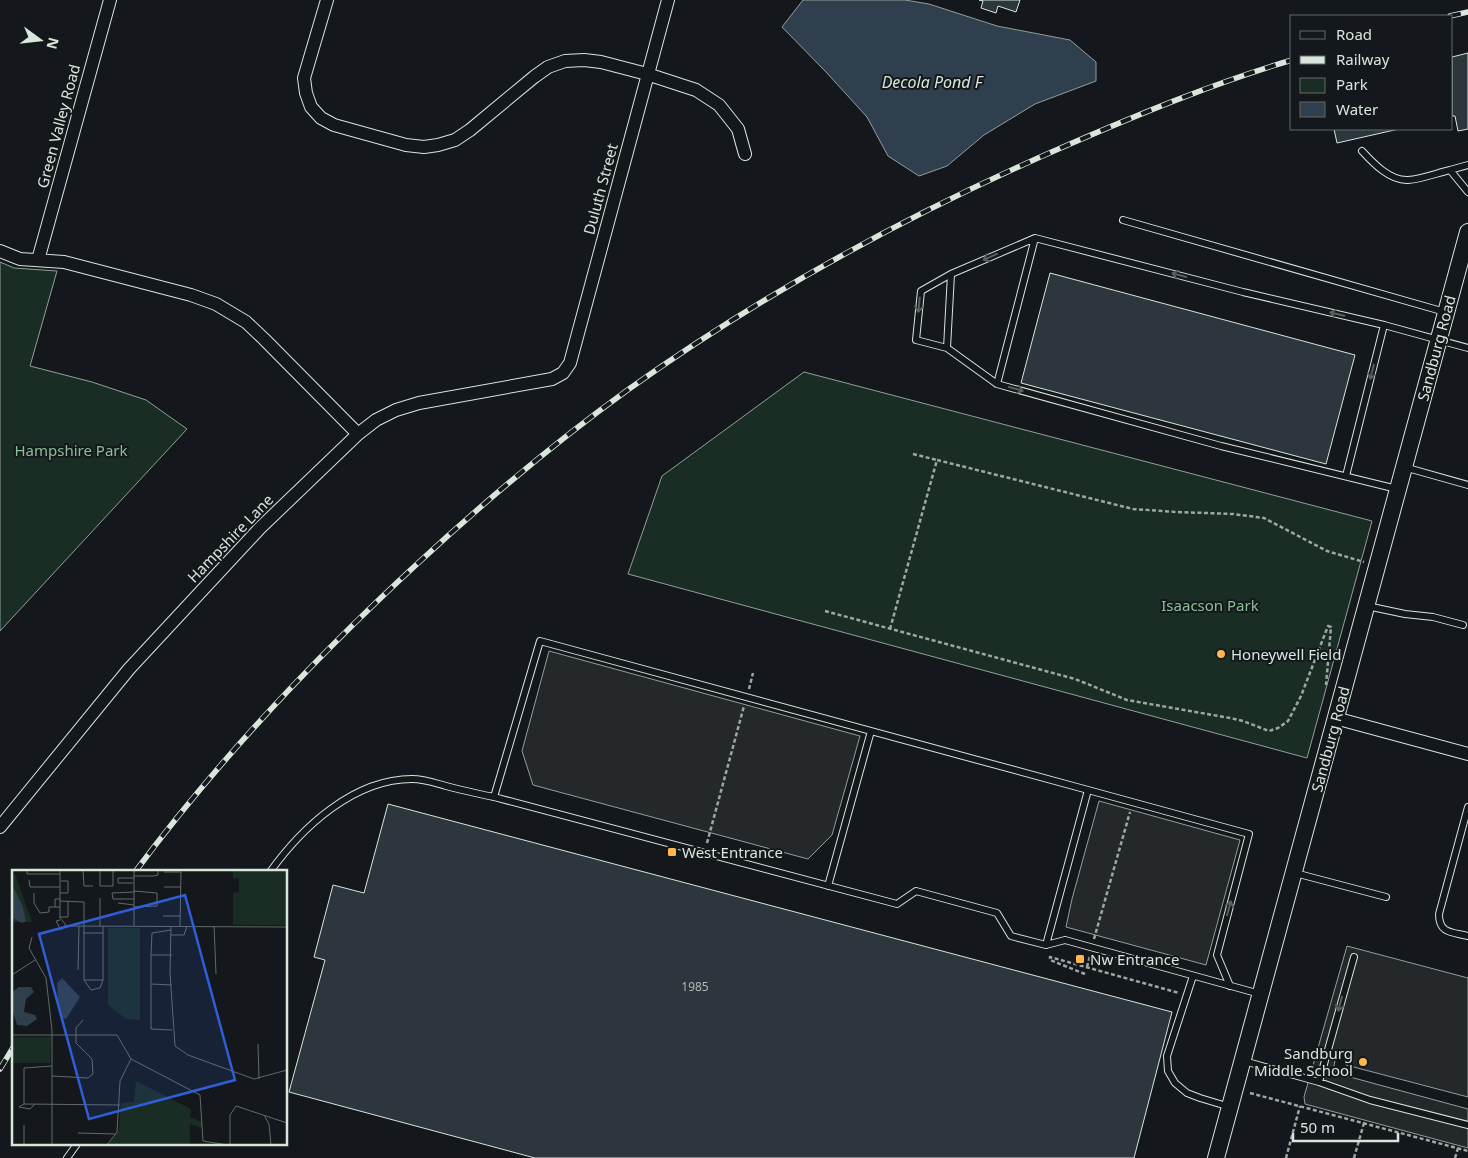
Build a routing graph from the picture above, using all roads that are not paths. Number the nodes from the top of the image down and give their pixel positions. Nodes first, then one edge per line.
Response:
1 (110, 0) edge
2 (326, 0) edge
3 (668, 0) edge
4 (647, 74) junction
5 (1362, 151) dead end
6 (745, 154) dead end
7 (1468, 165) edge
8 (1450, 170) junction
9 (1468, 192) edge
10 (1123, 220) dead end
11 (1468, 232) edge
12 (1035, 238) junction
13 (0, 251) edge
14 (38, 260) junction
15 (951, 274) junction
16 (1446, 312) junction
17 (1384, 325) junction
18 (1438, 341) junction
19 (947, 348) junction
20 (1468, 348) edge
21 (552, 380) joint
22 (997, 384) junction
23 (358, 434) junction
24 (1404, 467) junction
25 (1346, 476) junction
26 (1468, 486) edge
27 (1398, 489) junction
28 (1366, 606) junction
29 (1463, 625) dead end
30 (1335, 718) junction
31 (871, 731) junction
32 (1468, 754) edge
33 (1088, 790) junction
34 (494, 797) junction
35 (1468, 807) edge
36 (0, 827) edge
37 (272, 870) edge
38 (1294, 873) junction
39 (828, 886) junction
40 (1386, 897) dead end
41 (1468, 936) edge
42 (1046, 945) junction
43 (1354, 957) dead end
44 (1193, 976) junction
45 (1230, 986) junction
46 (1261, 995) junction
47 (1243, 1061) junction
48 (1319, 1082) junction
49 (1230, 1107) junction
50 (1468, 1125) edge
51 (76, 1146) edge
52 (68, 1158) edge
53 (1216, 1158) edge

1 - 14 street, Green Valley Road
2 - 4 street
3 - 4 street, Duluth Street
4 - 6 street
4 - 21 street, Duluth Street
5 - 8 lane
7 - 8 lane
8 - 9 lane
10 - 16 lane
11 - 16 street, Sandburg Road
12 -> 15 lane
17 -> 12 lane
12 - 22 lane
13 - 14 street
14 - 23 street
15 - 19 lane
15 -> 19 lane
16 - 18 street, Sandburg Road
17 - 18 lane
17 -> 25 lane
18 - 20 lane
18 - 24 street, Sandburg Road
19 - 22 lane
21 - 23 street, Hampshire Lane
22 -> 25 lane
23 - 36 street, Hampshire Lane
24 - 26 lane
24 - 27 street, Sandburg Road
25 - 27 lane
27 - 28 street, Sandburg Road
28 - 29 lane
28 - 30 street, Sandburg Road
30 - 32 street
30 - 38 street, Sandburg Road
31 - 33 lane
31 - 34 lane
31 - 39 lane
33 - 42 lane
45 -> 33 lane
34 - 37 lane
34 - 39 lane
35 - 41 lane
38 - 40 lane
38 - 46 street, Sandburg Road
39 - 42 lane
42 - 44 lane
43 -> 48 lane
44 - 45 lane
44 - 49 lane
45 - 46 lane
46 - 47 street, Sandburg Road
47 - 48 lane
47 - 49 street, Sandburg Road
48 - 50 lane
49 - 53 street, Sandburg Road
51 - 52 lane

